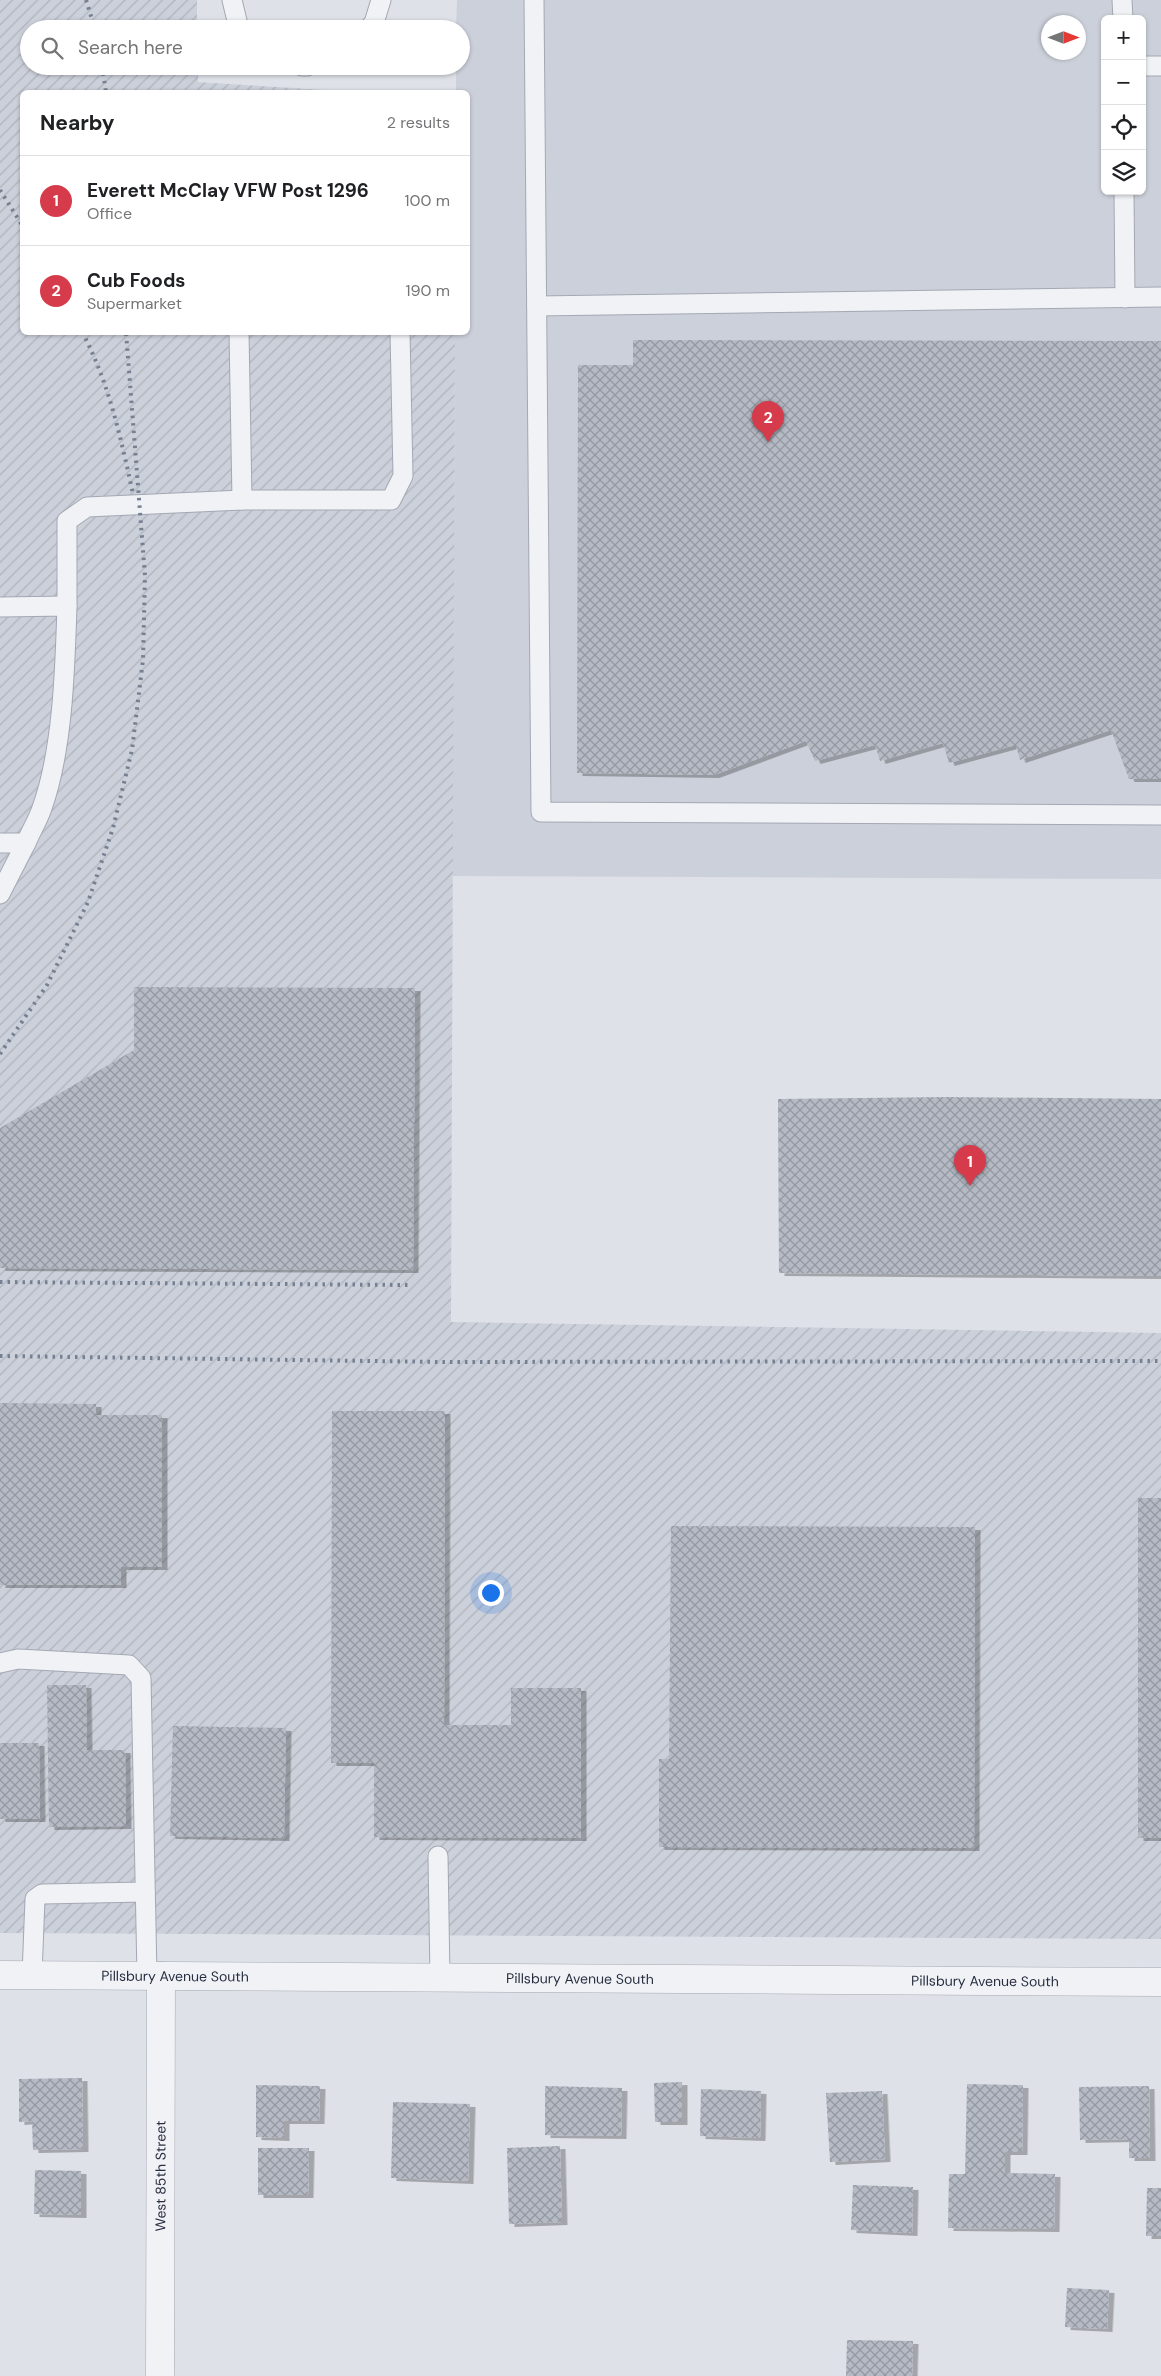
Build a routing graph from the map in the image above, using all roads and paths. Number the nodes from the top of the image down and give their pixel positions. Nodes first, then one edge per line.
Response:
1 (232, 0) edge
2 (381, 0) edge
3 (534, 0) edge
4 (1122, 0) edge
5 (1122, 15) edge
6 (237, 20) edge
7 (375, 20) edge
8 (1146, 66) edge
9 (1161, 66) edge
10 (1124, 195) edge
11 (1161, 297) edge
12 (1125, 298) junction
13 (536, 306) junction
14 (239, 335) edge
15 (400, 335) edge
16 (242, 500) junction
17 (67, 606) junction
18 (0, 607) edge
19 (1161, 814) edge
20 (0, 843) edge
21 (26, 843) junction
22 (0, 894) edge
23 (0, 1663) edge
24 (438, 1856) dead end
25 (145, 1892) junction
26 (0, 1975) edge
27 (32, 1975) junction
28 (154, 1976) junction
29 (440, 1978) junction
30 (1161, 1982) edge
31 (160, 2376) edge

1 - 6 lane
2 - 7 lane
3 - 13 lane
4 - 5 lane
8 - 9 lane
10 - 12 lane
11 - 12 lane
12 - 13 lane
13 - 19 lane
14 - 16 lane
15 - 16 lane
16 - 17 lane
17 - 18 lane
17 - 21 lane
20 - 21 lane
21 - 22 lane
23 - 25 lane
24 - 29 lane
25 - 27 lane
25 - 28 lane
26 - 27 street, Pillsbury Avenue South
27 - 28 street, Pillsbury Avenue South
28 - 29 street, Pillsbury Avenue South
28 - 31 street, West 85th Street
29 - 30 street, Pillsbury Avenue South

